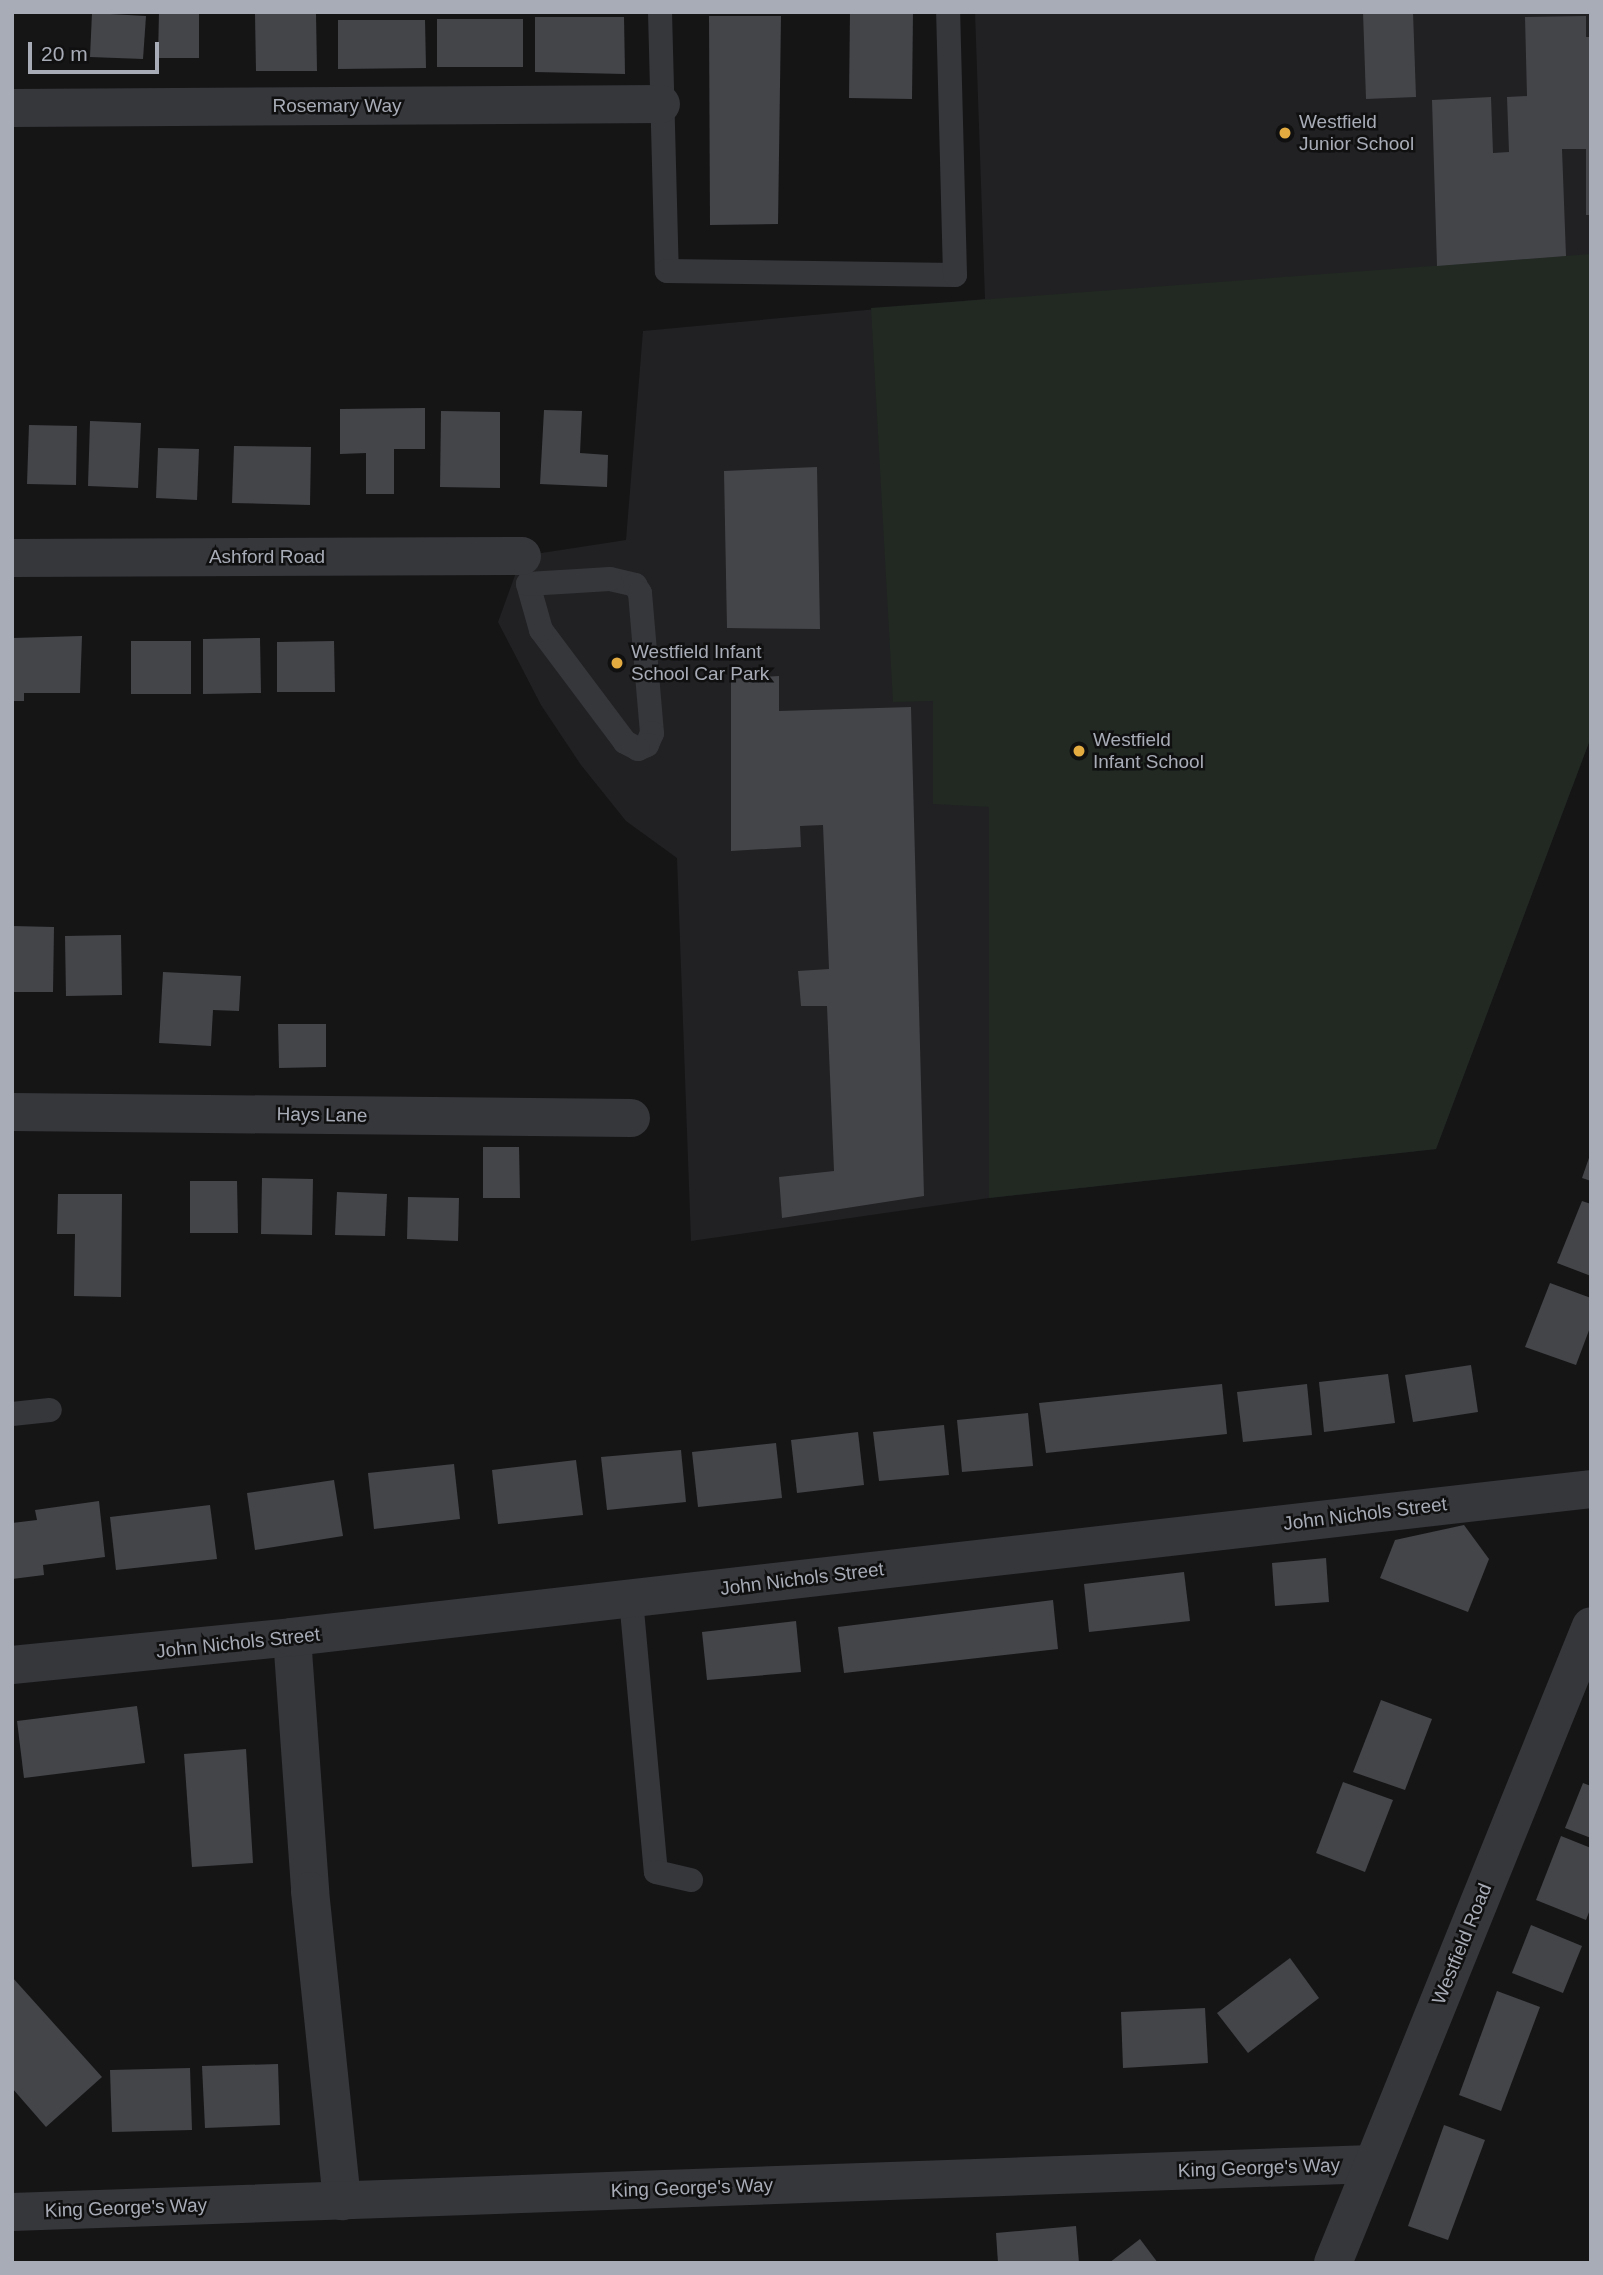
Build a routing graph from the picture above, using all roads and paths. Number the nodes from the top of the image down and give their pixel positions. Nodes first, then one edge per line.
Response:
1 (660, 12) edge
2 (948, 12) edge
3 (661, 104) junction
4 (12, 108) edge
5 (12, 558) edge
6 (526, 570) junction
7 (12, 1112) edge
8 (631, 1118) dead end
9 (50, 1410) dead end
10 (12, 1414) edge
11 (1591, 1489) edge
12 (631, 1599) junction
13 (292, 1637) junction
14 (1586, 1649) edge
15 (12, 1665) edge
16 (691, 1880) dead end
17 (1372, 2164) junction
18 (342, 2201) junction
19 (12, 2212) edge
20 (1333, 2263) edge

1 - 3 lane
2 - 3 lane
3 - 4 street, Rosemary Way
5 - 6 street, Ashford Road
6 - 6 lane
7 - 8 street, Hays Lane
9 - 10 lane
11 - 12 street, John Nichols Street
12 - 13 street, John Nichols Street
12 - 16 lane
13 - 15 street, John Nichols Street
13 - 18 street
14 - 17 street, Westfield Road
17 - 18 street, King George's Way
17 - 20 street, Westfield Road
18 - 19 street, King George's Way

